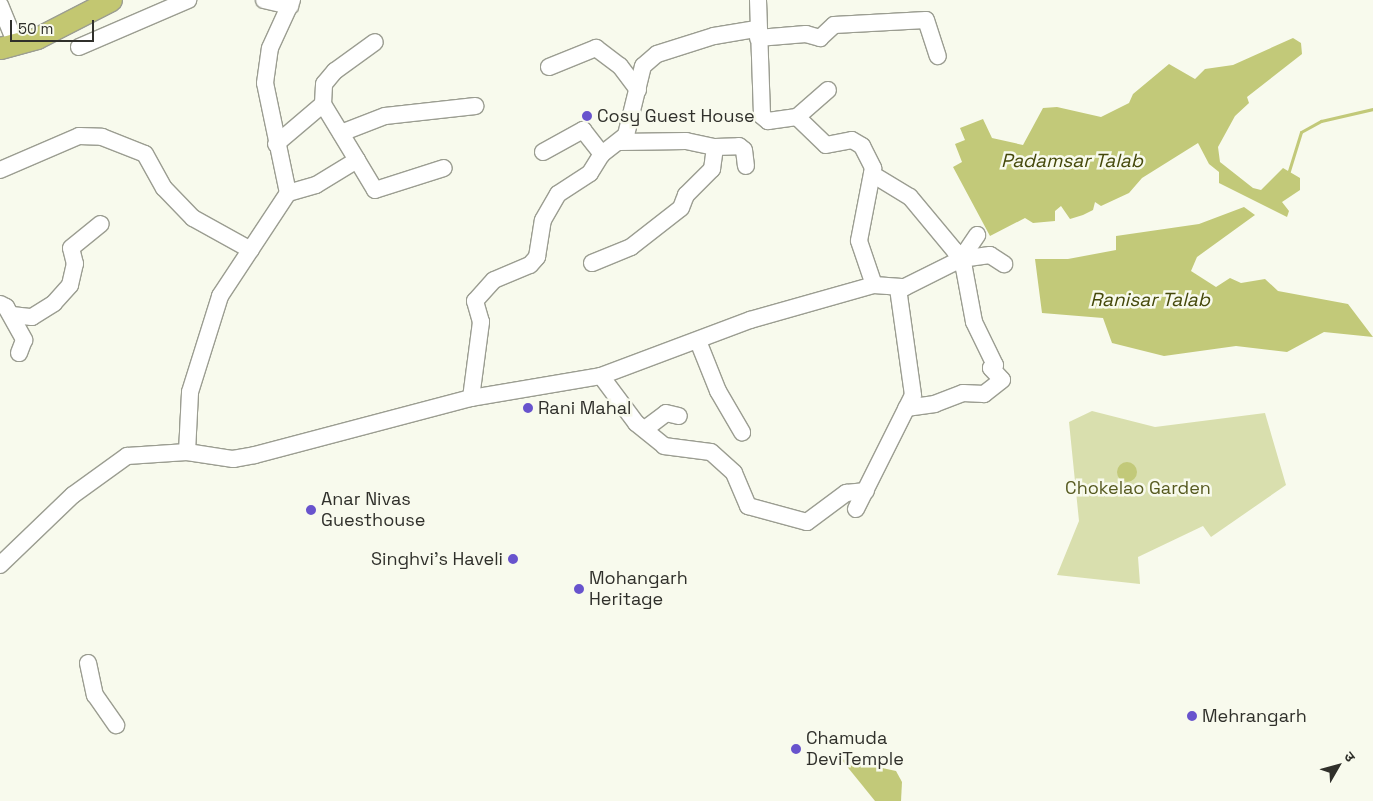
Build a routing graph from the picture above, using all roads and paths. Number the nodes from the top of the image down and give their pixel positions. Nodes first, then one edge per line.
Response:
1 (111, 0) edge
2 (188, 0) edge
3 (264, 0) edge
4 (758, 0) edge
5 (0, 2) edge
6 (291, 3) edge
7 (757, 34) junction
8 (375, 42) dead end
9 (8, 46) edge
10 (79, 47) dead end
11 (938, 56) dead end
12 (549, 67) dead end
13 (638, 90) junction
14 (828, 90) dead end
15 (323, 104) junction
16 (475, 106) dead end
17 (796, 117) junction
18 (341, 133) junction
19 (620, 142) junction
20 (276, 144) junction
21 (715, 147) junction
22 (543, 152) dead end
23 (602, 154) junction
24 (357, 160) junction
25 (746, 166) dead end
26 (444, 168) dead end
27 (0, 170) edge
28 (872, 174) junction
29 (288, 192) junction
30 (101, 224) dead end
31 (977, 235) dead end
32 (251, 250) junction
33 (960, 259) junction
34 (592, 263) dead end
35 (1004, 264) dead end
36 (874, 285) junction
37 (898, 288) junction
38 (6, 310) edge
39 (698, 341) junction
40 (19, 353) dead end
41 (601, 376) junction
42 (471, 398) junction
43 (906, 408) junction
44 (679, 416) dead end
45 (645, 430) junction
46 (742, 432) dead end
47 (188, 452) junction
48 (866, 491) junction
49 (856, 509) dead end
50 (0, 565) edge
51 (88, 663) dead end
52 (116, 725) dead end

1 - 9 main road
2 - 10 street
3 - 6 street
4 - 7 street
5 - 9 street
6 - 20 street
7 - 11 street
7 - 13 street
7 - 17 street
8 - 15 street
12 - 13 street
13 - 19 street
14 - 17 street
15 - 18 street
15 - 20 street
16 - 18 street
17 - 28 street
18 - 24 street
19 - 21 street
19 - 23 street
20 - 29 street
21 - 25 street
21 - 34 street
22 - 23 street
23 - 42 street
24 - 26 street
24 - 29 street
27 - 32 street
28 - 33 street
28 - 36 street
29 - 32 street
30 - 38 street
31 - 33 street
32 - 47 street
33 - 35 street
33 - 37 street
33 - 43 street
36 - 37 street
36 - 39 street
37 - 43 street
38 - 40 street
39 - 41 street
39 - 46 street
41 - 42 street
41 - 45 street
42 - 47 street
43 - 48 street
44 - 45 street
45 - 48 street
47 - 50 street
48 - 49 street
51 - 52 street

